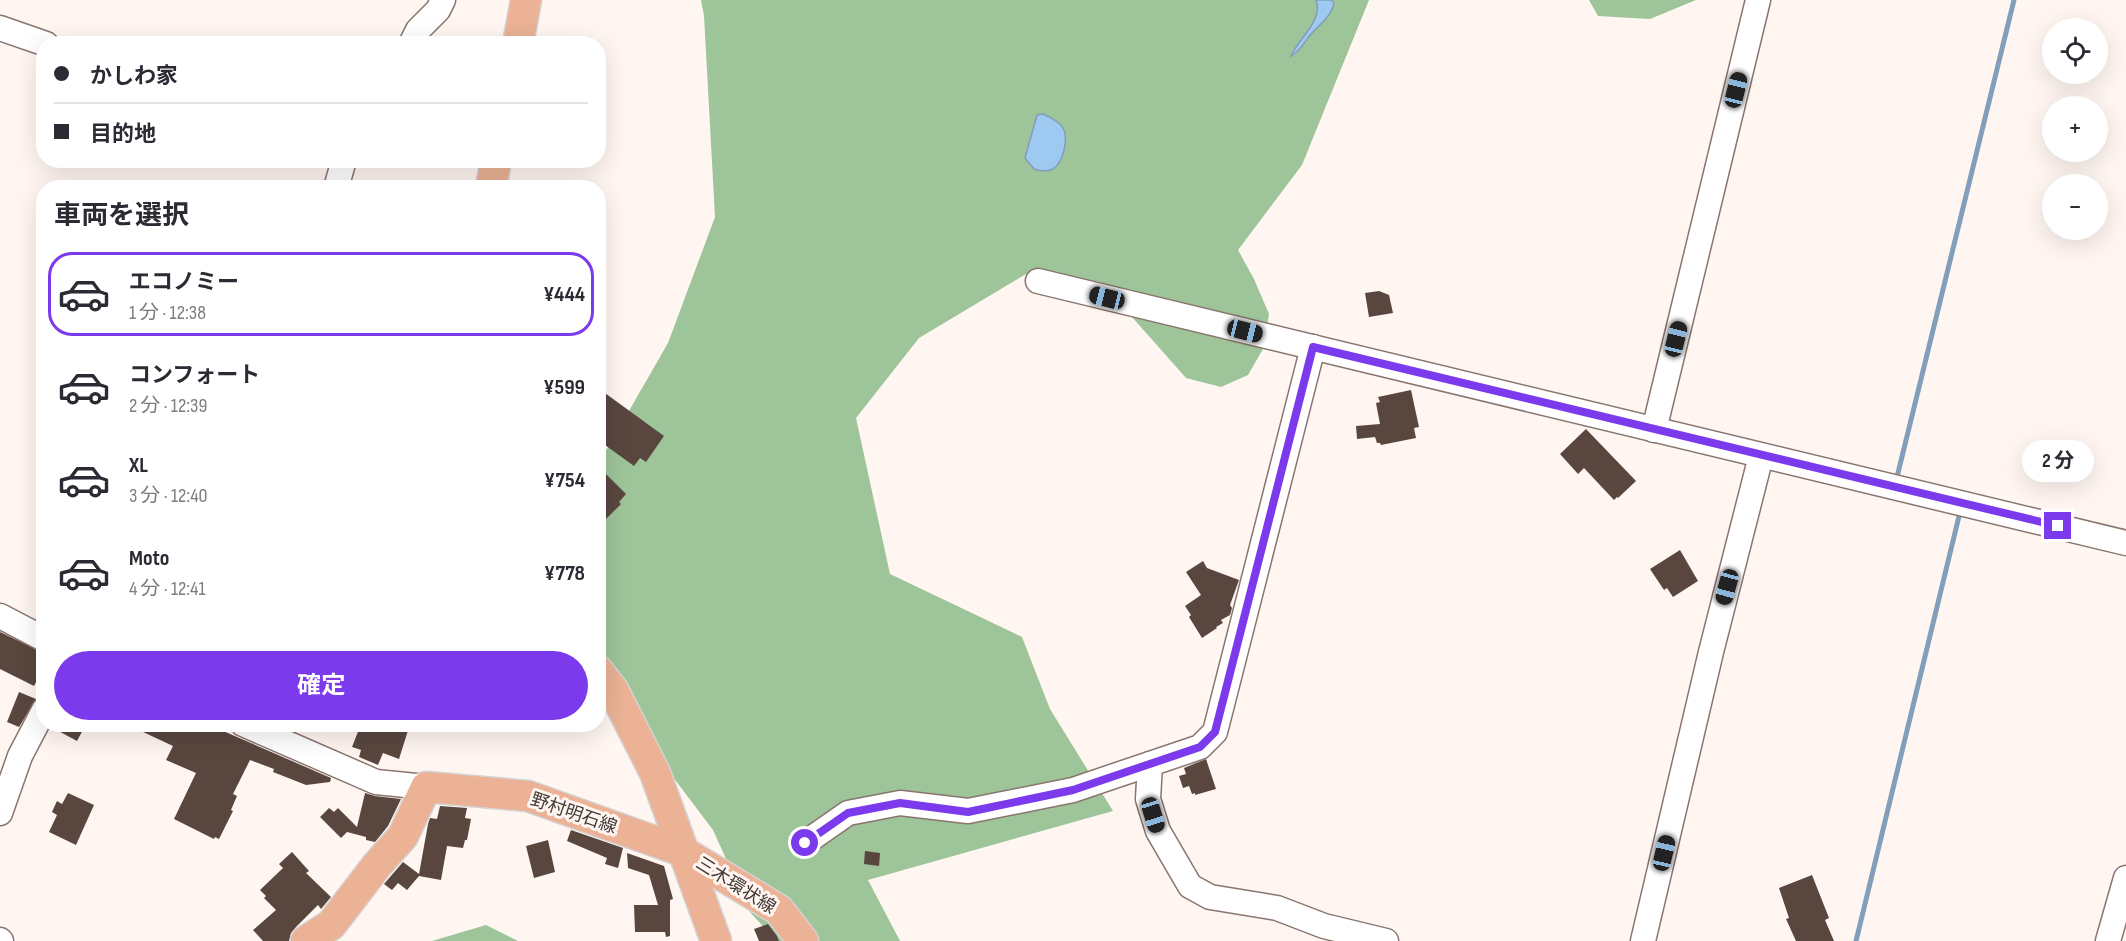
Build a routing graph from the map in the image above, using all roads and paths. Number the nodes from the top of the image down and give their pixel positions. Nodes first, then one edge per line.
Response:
1 (443, 0) edge
2 (526, 0) edge
3 (1758, 0) edge
4 (0, 28) edge
5 (415, 36) edge
6 (519, 36) edge
7 (36, 41) edge
8 (1038, 281) dead end
9 (1313, 347) junction
10 (1654, 430) junction
11 (1761, 456) junction
12 (2126, 543) edge
13 (0, 616) edge
14 (36, 635) edge
15 (606, 681) edge
16 (36, 725) edge
17 (274, 732) edge
18 (1150, 764) junction
19 (426, 788) junction
20 (0, 813) edge
21 (805, 843) dead end
22 (682, 851) junction
23 (2126, 878) edge
24 (306, 941) edge
25 (716, 941) edge
26 (803, 941) edge
27 (1386, 941) edge
28 (1643, 941) edge
29 (2108, 941) edge

1 - 5 street
2 - 6 main road
3 - 10 street
4 - 7 street
8 - 9 street
9 - 10 street
9 - 18 street
10 - 11 street
11 - 12 street
11 - 28 street
13 - 14 street
15 - 22 main road
16 - 20 street
17 - 19 street
18 - 21 street
18 - 27 street
19 - 22 main road, 野村明石線
19 - 24 main road
22 - 25 main road, 三木環状線
22 - 26 main road, 三木環状線
23 - 29 street

